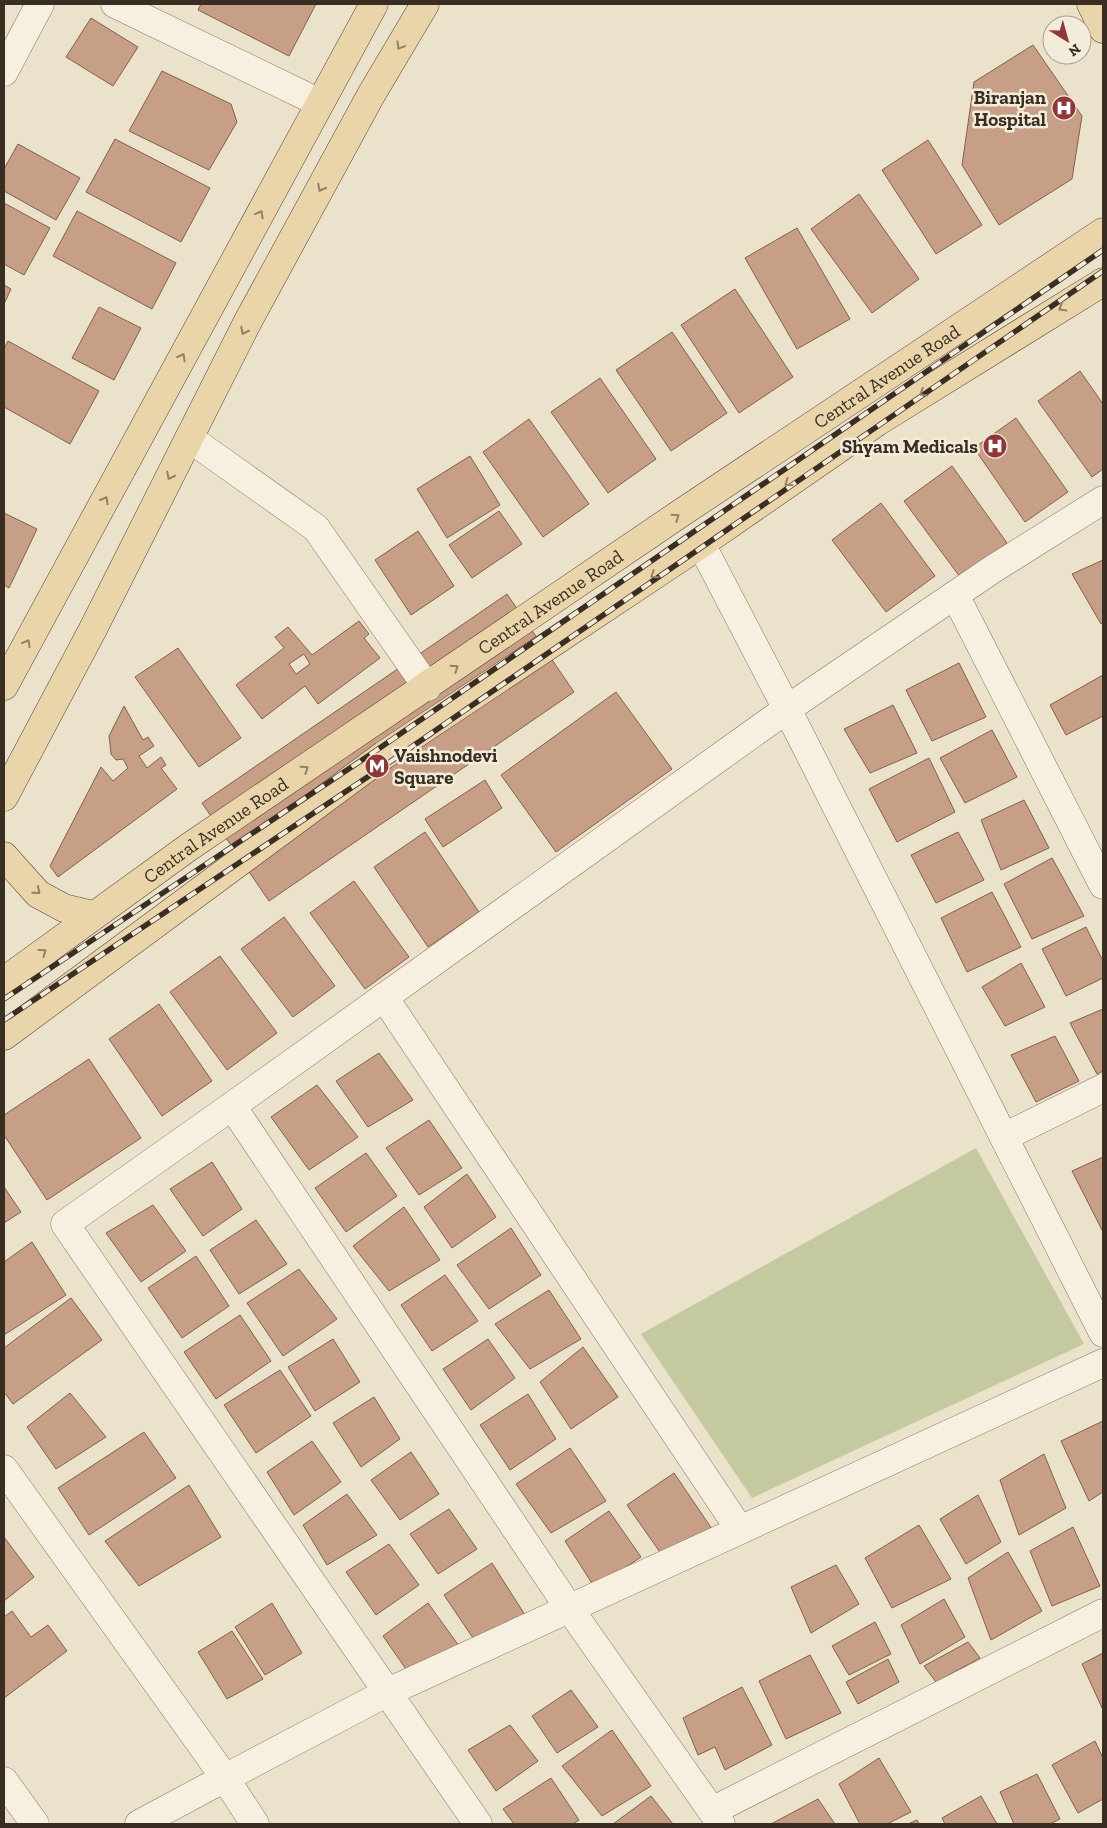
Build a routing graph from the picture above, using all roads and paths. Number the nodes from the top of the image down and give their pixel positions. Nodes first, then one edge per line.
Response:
1 (40, 4) edge
2 (116, 4) edge
3 (374, 4) edge
4 (425, 4) edge
5 (1091, 4) edge
6 (1103, 29) edge
7 (4, 72) edge
8 (320, 103) junction
9 (1102, 231) edge
10 (1103, 282) edge
11 (189, 438) junction
12 (1103, 500) edge
13 (701, 544) junction
14 (955, 595) junction
15 (4, 686) edge
16 (427, 686) junction
17 (788, 709) junction
18 (4, 797) edge
19 (4, 856) edge
20 (1103, 885) edge
21 (93, 915) junction
22 (4, 981) edge
23 (384, 997) junction
24 (4, 1036) edge
25 (1103, 1088) edge
26 (232, 1106) junction
27 (1004, 1137) junction
28 (1103, 1333) edge
29 (1103, 1363) edge
30 (4, 1469) edge
31 (740, 1530) junction
32 (569, 1608) junction
33 (1103, 1613) edge
34 (388, 1692) junction
35 (224, 1778) junction
36 (4, 1781) edge
37 (716, 1817) edge
38 (35, 1824) edge
39 (140, 1824) edge
40 (255, 1824) edge
41 (478, 1824) edge

1 - 7 street
2 - 8 street
3 - 8 main road
4 -> 11 main road
5 - 6 main road
15 -> 8 main road
16 -> 9 main road, Central Avenue Road
10 -> 13 main road
11 - 16 street
11 -> 18 main road
12 - 14 street
13 - 17 street
13 -> 24 main road
14 - 17 street
14 - 20 street
21 -> 16 main road, Central Avenue Road
17 - 23 street
17 - 27 street
19 -> 21 main road
22 -> 21 main road, Central Avenue Road
23 - 26 street
23 - 31 street
25 - 27 street
26 - 32 street
26 - 34 street
27 - 28 street
29 - 31 street
30 - 35 street
31 - 32 street
32 - 34 street
32 - 37 street
33 - 37 street
34 - 35 street
34 - 41 street
35 - 39 street
35 - 40 street
36 - 38 street

